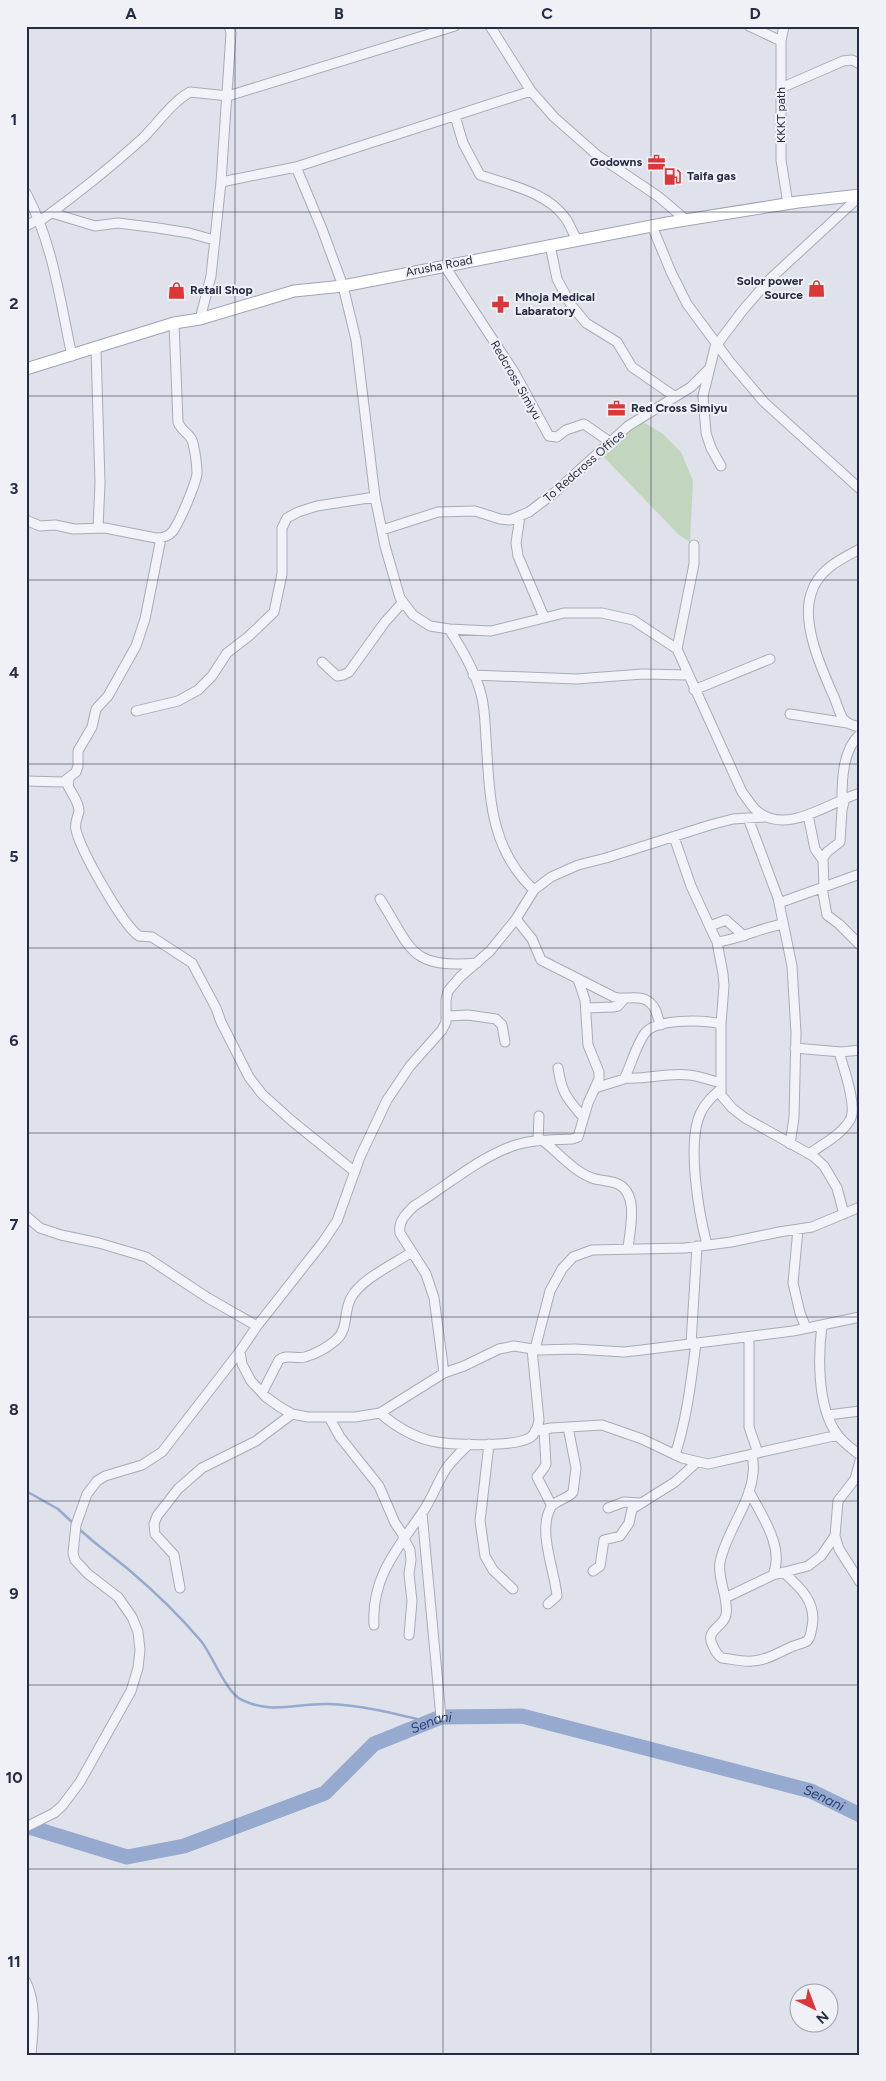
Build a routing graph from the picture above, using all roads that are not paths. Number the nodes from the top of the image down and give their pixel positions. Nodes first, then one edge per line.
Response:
1 (240, 26) edge
2 (455, 26) edge
3 (490, 26) edge
4 (749, 26) edge
5 (784, 26) edge
6 (230, 30) edge
7 (764, 30) edge
8 (781, 41) junction
9 (860, 64) edge
10 (781, 88) junction
11 (531, 91) junction
12 (228, 96) junction
13 (455, 116) junction
14 (296, 167) junction
15 (221, 182) junction
16 (26, 193) edge
17 (860, 196) edge
18 (788, 204) junction
19 (52, 213) junction
20 (40, 220) junction
21 (686, 220) junction
22 (26, 226) edge
23 (652, 226) junction
24 (214, 240) junction
25 (576, 240) junction
26 (550, 245) junction
27 (444, 265) junction
28 (343, 286) junction
29 (200, 319) junction
30 (174, 323) junction
31 (718, 343) junction
32 (96, 349) junction
33 (72, 356) junction
34 (26, 369) edge
35 (709, 369) junction
36 (674, 396) junction
37 (610, 442) junction
38 (721, 466) dead end
39 (860, 489) edge
40 (375, 497) junction
41 (520, 516) junction
42 (26, 520) edge
43 (98, 528) junction
44 (382, 530) junction
45 (161, 538) junction
46 (694, 545) dead end
47 (860, 549) edge
48 (403, 602) junction
49 (544, 617) junction
50 (449, 629) junction
51 (677, 649) junction
52 (770, 659) dead end
53 (322, 662) dead end
54 (473, 675) junction
55 (688, 675) junction
56 (694, 690) junction
57 (136, 711) dead end
58 (790, 714) dead end
59 (847, 723) junction
60 (860, 727) edge
61 (860, 734) edge
62 (69, 779) junction
63 (26, 780) edge
64 (860, 794) edge
65 (844, 798) junction
66 (808, 815) junction
67 (765, 817) junction
68 (748, 818) junction
69 (674, 837) junction
70 (823, 860) junction
71 (860, 874) edge
72 (823, 888) junction
73 (534, 890) junction
74 (380, 899) dead end
75 (779, 902) junction
76 (516, 919) junction
77 (783, 924) junction
78 (710, 926) junction
79 (744, 936) junction
80 (717, 942) junction
81 (860, 945) edge
82 (478, 963) junction
83 (578, 979) junction
84 (624, 998) junction
85 (586, 1008) junction
86 (448, 1016) junction
87 (721, 1024) junction
88 (661, 1025) junction
89 (505, 1042) dead end
90 (795, 1048) junction
91 (860, 1050) edge
92 (839, 1052) junction
93 (558, 1068) dead end
94 (625, 1078) junction
95 (720, 1086) junction
96 (595, 1088) junction
97 (539, 1116) dead end
98 (583, 1117) junction
99 (855, 1118) edge
100 (540, 1141) junction
101 (790, 1144) junction
102 (808, 1154) junction
103 (355, 1172) junction
104 (860, 1207) edge
105 (844, 1214) junction
106 (26, 1216) edge
107 (798, 1229) junction
108 (707, 1245) junction
109 (697, 1246) junction
110 (628, 1248) junction
111 (412, 1252) junction
112 (860, 1317) edge
113 (822, 1325) junction
114 (257, 1326) junction
115 (806, 1328) junction
116 (749, 1337) junction
117 (693, 1344) junction
118 (533, 1349) junction
119 (240, 1351) junction
120 (444, 1373) junction
121 (262, 1393) junction
122 (860, 1410) edge
123 (380, 1413) junction
124 (292, 1414) junction
125 (828, 1415) junction
126 (329, 1417) junction
127 (568, 1427) junction
128 (539, 1430) junction
129 (838, 1435) junction
130 (470, 1444) junction
131 (489, 1444) junction
132 (755, 1453) junction
133 (860, 1454) edge
134 (676, 1455) junction
135 (860, 1461) edge
136 (697, 1462) junction
137 (749, 1491) junction
138 (640, 1503) junction
139 (552, 1506) junction
140 (608, 1508) dead end
141 (422, 1513) junction
142 (404, 1536) junction
143 (835, 1536) junction
144 (593, 1571) dead end
145 (783, 1572) junction
146 (772, 1575) junction
147 (860, 1582) edge
148 (180, 1588) dead end
149 (513, 1589) dead end
150 (725, 1598) junction
151 (548, 1604) dead end
152 (374, 1626) dead end
153 (409, 1635) dead end
154 (441, 1717) dead end
155 (26, 1827) edge
156 (26, 1982) edge
157 (31, 2055) edge

1 - 6 street
2 - 12 street
3 - 11 street
4 - 7 street
5 - 8 street, KKKT path
6 - 12 street
7 - 8 street
8 - 10 street, KKKT path
9 - 10 street
10 - 18 street, KKKT path
11 - 13 street
11 - 21 street
12 - 15 street
12 - 19 street
13 - 14 street
13 - 25 street
14 - 15 street
14 - 28 street
15 - 24 street
16 - 20 street
17 - 18 main road, Arusha Road
17 - 31 street, To Redcross Office
18 - 21 main road, Arusha Road
19 - 20 street
19 - 24 street
20 - 22 street
20 - 33 street
21 - 23 main road, Arusha Road
23 - 25 main road, Arusha Road
23 - 31 street
24 - 29 street
25 - 26 main road, Arusha Road
26 - 27 main road, Arusha Road
26 - 36 street
27 - 28 main road, Arusha Road
27 - 37 street, Redcross Simiyu
28 - 29 main road, Arusha Road
28 - 40 street
29 - 30 main road, Arusha Road
30 - 32 main road, Arusha Road
30 - 45 street
31 - 35 street, To Redcross Office
31 - 39 street
32 - 33 main road, Arusha Road
32 - 43 street
33 - 34 main road, Arusha Road
35 - 36 street, To Redcross Office
35 - 38 street, To Redcross Office
36 - 37 street, To Redcross Office
37 - 41 street, To Redcross Office
40 - 44 street
40 - 57 street
41 - 44 street, To Redcross Office
41 - 49 street
42 - 43 street
43 - 45 street
44 - 48 street
45 - 62 street
46 - 51 street
47 - 59 street
48 - 50 street
48 - 53 street
49 - 50 street
49 - 51 street
50 - 54 street
51 - 55 street
52 - 56 street
54 - 55 street
54 - 73 street
55 - 56 street
56 - 67 street
58 - 59 street
59 - 60 street
61 - 65 street
62 - 63 street
62 - 103 street
64 - 65 street
65 - 66 street
65 - 70 street
66 - 67 street
66 - 70 street
67 - 68 street
68 - 69 street
68 - 75 street
69 - 73 street
69 - 78 street
70 - 72 street
71 - 72 street
72 - 75 street
72 - 81 street
73 - 76 street
74 - 82 street
75 - 77 street
76 - 82 street
76 - 83 street
77 - 79 street
77 - 90 street
78 - 79 street
78 - 80 street
79 - 80 street
80 - 87 street
82 - 86 street
83 - 84 street
83 - 85 street
84 - 85 street
84 - 88 street
85 - 96 street
86 - 89 street
86 - 103 street
87 - 88 street
87 - 95 street
88 - 94 street
90 - 92 street
90 - 101 street
91 - 92 street
92 - 99 street
93 - 98 street
94 - 95 street
94 - 96 street
95 - 101 street
95 - 108 street
96 - 98 street
97 - 100 street
98 - 100 street
99 - 102 street
100 - 110 street
100 - 111 street
101 - 102 street
102 - 105 street
103 - 114 street
104 - 105 street
105 - 107 street
106 - 114 street
107 - 108 street
107 - 115 street
108 - 109 street
109 - 110 street
109 - 117 street
110 - 118 street
111 - 120 street
111 - 121 street
112 - 113 street
113 - 115 street
113 - 125 street
114 - 119 street
115 - 116 street
116 - 117 street
116 - 132 street
117 - 118 street
117 - 134 street
118 - 120 street
118 - 128 street
119 - 121 street
119 - 155 street
120 - 123 street
121 - 124 street
122 - 125 street
123 - 126 street
123 - 130 street
124 - 126 street
124 - 148 street
125 - 129 street
126 - 142 street
127 - 128 street
127 - 134 street
127 - 139 street
128 - 131 street
128 - 139 street
129 - 132 street
129 - 133 street
130 - 131 street
130 - 141 street
131 - 149 street
132 - 136 street
132 - 137 street
134 - 136 street
135 - 143 street
136 - 138 street
137 - 146 street
137 - 150 street
138 - 140 street
138 - 144 street
139 - 151 street
141 - 142 street
141 - 154 street
142 - 152 street
142 - 153 street
143 - 145 street
143 - 147 street
145 - 146 street
145 - 150 street
146 - 150 street
156 - 157 street

